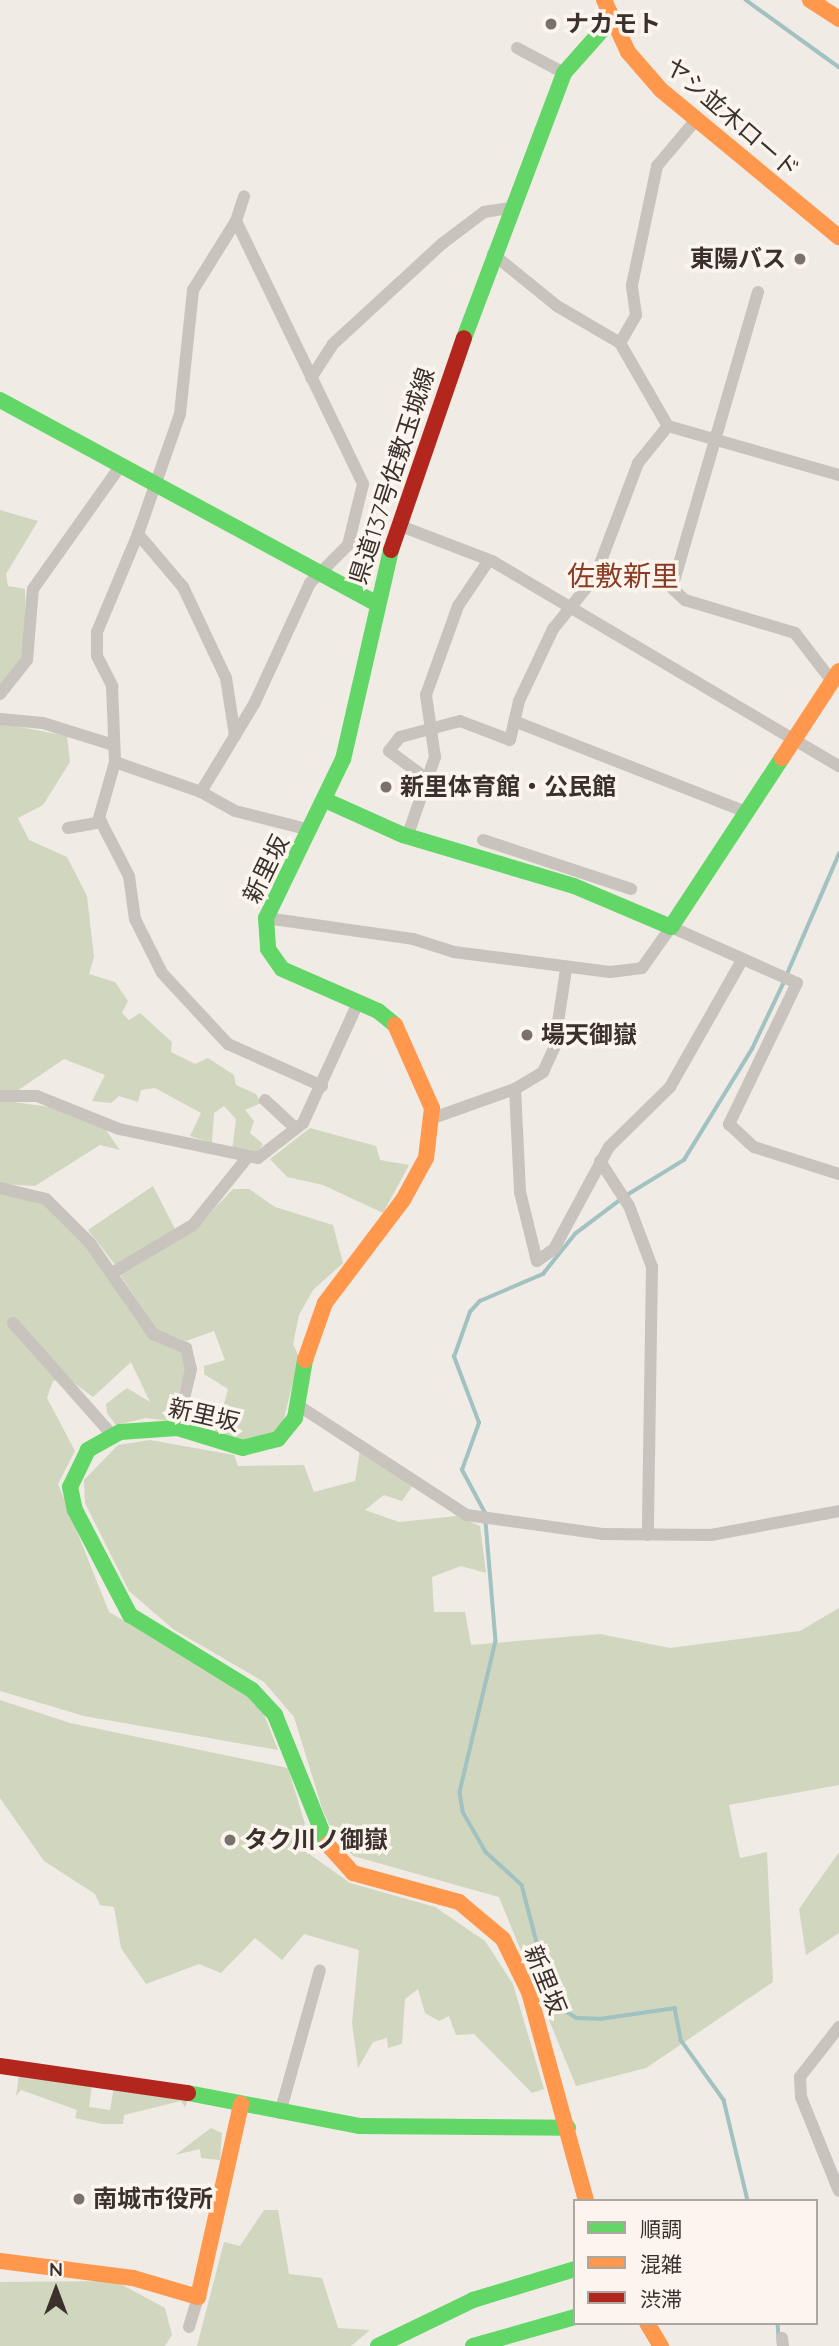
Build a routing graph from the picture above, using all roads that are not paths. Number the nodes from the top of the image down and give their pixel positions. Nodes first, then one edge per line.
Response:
1 (604, 0) edge
2 (819, 2) edge
3 (839, 19) edge
4 (611, 20) junction
5 (517, 48) dead end
6 (564, 73) junction
7 (695, 121) junction
8 (244, 196) dead end
9 (509, 208) junction
10 (236, 221) junction
11 (839, 236) edge
12 (494, 254) junction
13 (758, 292) dead end
14 (620, 343) junction
15 (311, 378) junction
16 (0, 400) edge
17 (668, 426) junction
18 (713, 439) junction
19 (121, 465) junction
20 (839, 475) edge
21 (158, 485) junction
22 (398, 525) junction
23 (138, 534) junction
24 (489, 560) junction
25 (319, 572) junction
26 (374, 602) junction
27 (566, 605) junction
28 (835, 676) edge
29 (0, 694) edge
30 (0, 719) edge
31 (519, 723) junction
32 (431, 730) junction
33 (235, 736) junction
34 (793, 741) junction
35 (113, 745) junction
36 (115, 762) junction
37 (839, 766) edge
38 (427, 779) junction
39 (201, 792) junction
40 (325, 800) junction
41 (746, 813) junction
42 (101, 822) junction
43 (68, 828) dead end
44 (310, 830) junction
45 (407, 837) junction
46 (484, 840) dead end
47 (519, 851) junction
48 (524, 872) junction
49 (631, 889) dead end
50 (266, 918) junction
51 (671, 927) junction
52 (742, 960) junction
53 (566, 970) junction
54 (358, 1003) junction
55 (322, 1086) junction
56 (514, 1090) junction
57 (0, 1096) edge
58 (265, 1100) dead end
59 (433, 1118) junction
60 (296, 1128) junction
61 (246, 1159) junction
62 (600, 1161) junction
63 (839, 1174) edge
64 (0, 1188) edge
65 (113, 1273) junction
66 (13, 1323) dead end
67 (299, 1406) junction
68 (177, 1428) junction
69 (113, 1435) junction
70 (839, 1511) edge
71 (648, 1535) junction
72 (320, 1970) dead end
73 (839, 2027) edge
74 (0, 2066) edge
75 (241, 2105) junction
76 (279, 2113) junction
77 (568, 2128) junction
78 (839, 2192) edge
79 (586, 2199) edge
80 (0, 2261) edge
81 (573, 2270) edge
82 (198, 2297) junction
83 (573, 2318) edge
84 (648, 2325) edge
85 (189, 2327) dead end
86 (378, 2346) edge
87 (473, 2346) edge
88 (661, 2346) edge

1 - 4 main road, ヤシ並木ロード
2 - 3 main road
4 - 6 main road, 県道137号佐敷玉城線
4 - 7 main road, ヤシ並木ロード
5 - 6 street
6 - 9 main road, 県道137号佐敷玉城線
7 - 11 main road, ヤシ並木ロード
7 - 14 street
8 - 10 street
9 - 12 main road, 県道137号佐敷玉城線
9 - 15 street
10 - 15 street
10 - 21 street
12 - 14 street
12 - 22 main road, 県道137号佐敷玉城線
13 - 18 street
14 - 17 street
15 - 25 street
16 - 19 main road, 県道137号佐敷玉城線
17 - 18 street
17 - 27 street
18 - 20 street
18 - 28 street
19 - 21 main road, 県道137号佐敷玉城線
19 - 29 street
21 - 23 street
21 - 25 main road, 県道137号佐敷玉城線
22 - 24 street
22 - 26 main road, 県道137号佐敷玉城線
23 - 33 street
23 - 35 street
24 - 27 street
24 - 32 street
25 - 26 main road, 県道137号佐敷玉城線
25 - 33 street
26 - 40 main road, 新里坂
27 - 31 street
27 - 34 street
28 - 34 main road
30 - 35 street
31 - 32 street
31 - 41 street
32 - 38 street
32 - 38 street
33 - 39 street
34 - 37 street
34 - 41 main road
35 - 36 street
36 - 39 street
36 - 42 street
38 - 45 street
39 - 44 street
40 - 44 main road, 新里坂
40 - 45 main road
41 - 51 main road
42 - 43 street
42 - 55 street
44 - 50 main road, 新里坂
45 - 48 main road
46 - 47 street
47 - 48 street
47 - 49 street
48 - 51 main road
50 - 53 street
50 - 54 main road, 新里坂
51 - 52 street
51 - 53 street
52 - 62 street
52 - 63 street
53 - 56 street
54 - 55 street
54 - 59 main road, 新里坂
55 - 60 street
56 - 59 street
56 - 62 street
57 - 61 street
58 - 60 street
59 - 67 main road, 新里坂
60 - 61 street
61 - 65 street
62 - 71 street
64 - 65 street
65 - 68 street
66 - 69 street
67 - 68 main road, 新里坂
67 - 71 street
68 - 69 main road, 新里坂
69 - 77 main road, 新里坂
70 - 71 street
72 - 76 street
73 - 78 street
74 - 75 main road
75 - 76 main road
75 - 82 main road
76 - 77 main road
77 - 79 main road
80 - 82 main road
81 - 86 main road
82 - 85 street
83 - 87 main road
84 - 88 main road

